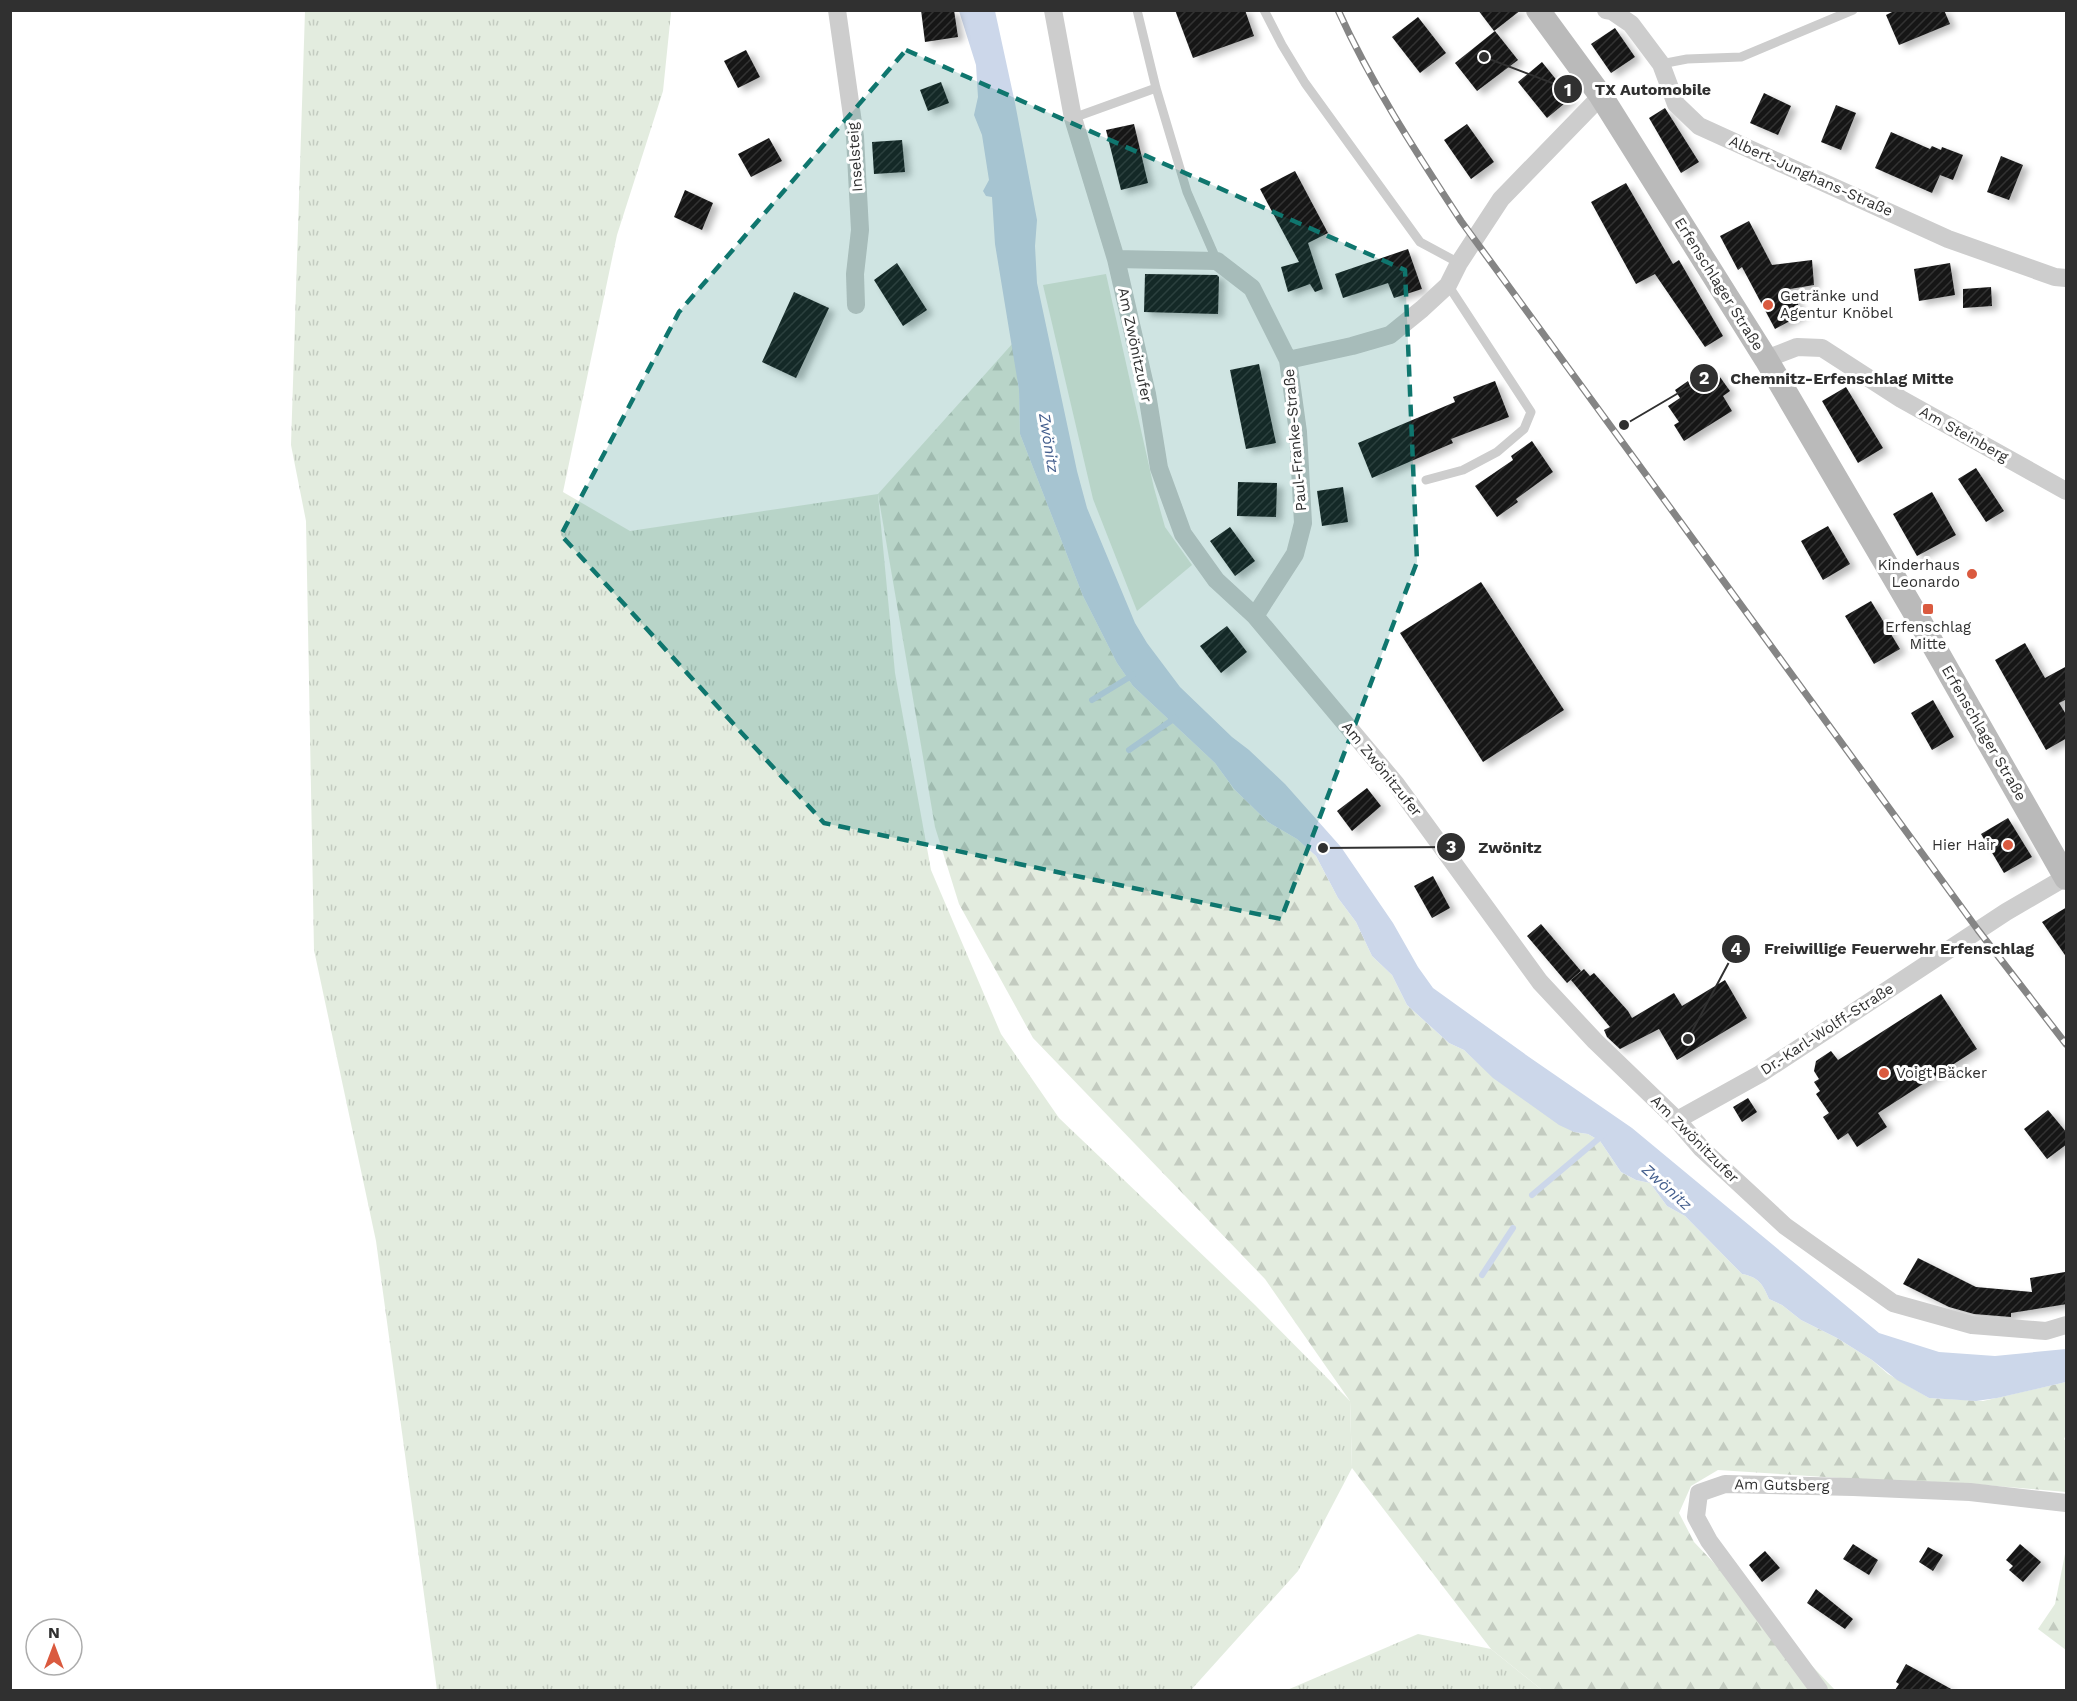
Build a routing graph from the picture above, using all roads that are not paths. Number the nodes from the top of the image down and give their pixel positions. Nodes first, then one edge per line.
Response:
1 (837, 10) edge
2 (1053, 10) edge
3 (1137, 10) edge
4 (1264, 10) edge
5 (1606, 10) edge
6 (1853, 10) edge
7 (1542, 11) edge
8 (1661, 64) junction
9 (1156, 88) junction
10 (1601, 96) junction
11 (1073, 118) junction
12 (1116, 259) junction
13 (1218, 261) junction
14 (1459, 263) junction
15 (2067, 278) edge
16 (1448, 285) junction
17 (856, 305) dead end
18 (1766, 358) junction
19 (1288, 360) junction
20 (1426, 480) dead end
21 (2067, 491) edge
22 (1255, 616) junction
23 (2066, 877) edge
24 (1677, 1120) junction
25 (2067, 1324) edge
26 (2067, 1503) edge
27 (1819, 1690) edge

1 - 17 street, Inselsteig
2 - 11 street, Am Zwönitzufer
3 - 9 lane
4 - 14 lane
5 - 8 street, Albert-Junghans-Straße
6 - 8 lane
7 - 10 main road, Erfenschlager Straße
8 - 15 street, Albert-Junghans-Straße
9 - 11 lane
9 - 13 lane
10 - 14 street, Paul-Franke-Straße
10 - 18 main road, Erfenschlager Straße
11 - 12 street, Am Zwönitzufer
12 - 13 street
12 - 22 street, Am Zwönitzufer
13 - 19 street, Paul-Franke-Straße
14 - 16 street, Paul-Franke-Straße
16 - 19 street, Paul-Franke-Straße
16 - 20 lane
18 - 21 street, Am Steinberg
18 - 23 main road, Erfenschlager Straße
19 - 22 street, Paul-Franke-Straße
22 - 24 street, Am Zwönitzufer
23 - 24 street, Dr.-Karl-Wolff-Straße
24 - 25 street, Am Zwönitzufer
26 - 27 street, Am Gutsberg

